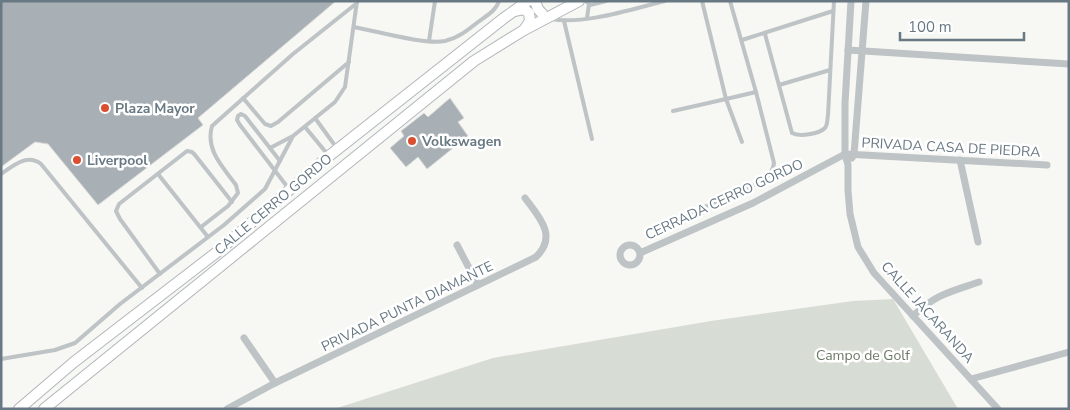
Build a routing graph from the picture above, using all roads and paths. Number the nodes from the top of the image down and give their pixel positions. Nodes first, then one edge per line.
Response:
1 (436, 1) edge
2 (500, 1) edge
3 (528, 1) edge
4 (535, 1) edge
5 (606, 1) edge
6 (665, 1) edge
7 (702, 1) edge
8 (730, 1) edge
9 (834, 1) edge
10 (852, 1) edge
11 (866, 1) edge
12 (357, 2) edge
13 (585, 2) edge
14 (514, 6) edge
15 (833, 12) junction
16 (546, 18) junction
17 (587, 18) junction
18 (564, 21) junction
19 (354, 27) junction
20 (524, 30) junction
21 (765, 34) junction
22 (742, 40) junction
23 (429, 41) junction
24 (848, 50) junction
25 (862, 50) junction
26 (350, 62) junction
27 (1069, 64) edge
28 (830, 70) junction
29 (779, 85) junction
30 (756, 92) junction
31 (243, 98) junction
32 (726, 100) junction
33 (673, 111) dead end
34 (315, 118) junction
35 (305, 127) junction
36 (293, 136) junction
37 (592, 138) dead end
38 (742, 142) dead end
39 (270, 148) junction
40 (338, 149) junction
41 (845, 154) junction
42 (854, 154) junction
43 (329, 156) junction
44 (960, 160) junction
45 (280, 161) junction
46 (848, 165) junction
47 (1047, 165) dead end
48 (276, 171) junction
49 (1, 174) edge
50 (158, 174) junction
51 (289, 189) junction
52 (525, 198) dead end
53 (232, 202) junction
54 (693, 212) dead end
55 (201, 227) junction
56 (208, 237) junction
57 (978, 242) dead end
58 (458, 245) dead end
59 (640, 253) dead end
60 (160, 274) junction
61 (979, 282) dead end
62 (478, 285) junction
63 (142, 288) junction
64 (913, 316) junction
65 (244, 338) dead end
66 (1065, 353) edge
67 (1, 359) edge
68 (1069, 360) edge
69 (970, 379) junction
70 (275, 383) junction
71 (19, 409) edge
72 (44, 409) edge
73 (227, 409) edge
74 (998, 409) edge

1 - 23 lane
2 - 23 lane
3 - 14 main road
4 - 16 main road
5 - 13 lane
6 - 17 lane
7 - 32 lane
8 - 22 lane
9 - 15 lane
10 - 24 street, CALLE JACARANDA
11 - 25 street, CALLE JACARANDA
12 - 19 lane
12 - 31 lane
13 - 16 main road, CALLE CERRO GORDO
13 - 17 lane
14 - 20 main road
14 - 40 main road, CALLE CERRO GORDO
15 - 21 lane
15 - 28 lane
16 - 18 lane
16 - 20 main road, CALLE CERRO GORDO
17 - 18 lane
18 - 37 lane
19 - 23 lane
19 - 26 lane
20 - 72 main road, CALLE CERRO GORDO
21 - 22 lane
21 - 29 lane
22 - 30 lane
24 - 25 street
24 - 41 street, CALLE JACARANDA
25 - 27 street
25 - 42 street, CALLE JACARANDA
26 - 31 lane
26 - 34 lane
28 - 29 lane
28 - 29 lane
30 - 32 lane
30 - 54 lane
31 - 53 lane
32 - 33 lane
32 - 38 lane
34 - 35 lane
34 - 40 lane
35 - 36 lane
35 - 43 lane
36 - 39 lane
36 - 45 lane
39 - 45 lane
39 - 48 lane
40 - 43 main road, CALLE CERRO GORDO
41 - 42 street, PRIVADA CASA DE PIEDRA
41 - 46 street, CALLE JACARANDA
41 - 59 street, CERRADA CERRO GORDO
42 - 44 street, PRIVADA CASA DE PIEDRA
42 - 46 street, CALLE JACARANDA
43 - 51 main road, CALLE CERRO GORDO
44 - 47 street, PRIVADA CASA DE PIEDRA
44 - 57 street
45 - 48 lane
46 - 64 street, CALLE JACARANDA
48 - 51 lane
48 - 56 lane
49 - 63 lane
50 - 53 lane
50 - 55 lane
50 - 60 lane
51 - 71 main road, CALLE CERRO GORDO
52 - 62 street, PRIVADA PUNTA DIAMANTE
53 - 55 lane
55 - 56 lane
56 - 60 lane
58 - 62 street
60 - 63 lane
61 - 64 street
62 - 70 street, PRIVADA PUNTA DIAMANTE
63 - 67 lane
64 - 69 street, CALLE JACARANDA
65 - 70 street
66 - 68 street
66 - 69 street
69 - 74 street, CALLE JACARANDA
70 - 73 street, PRIVADA PUNTA DIAMANTE

